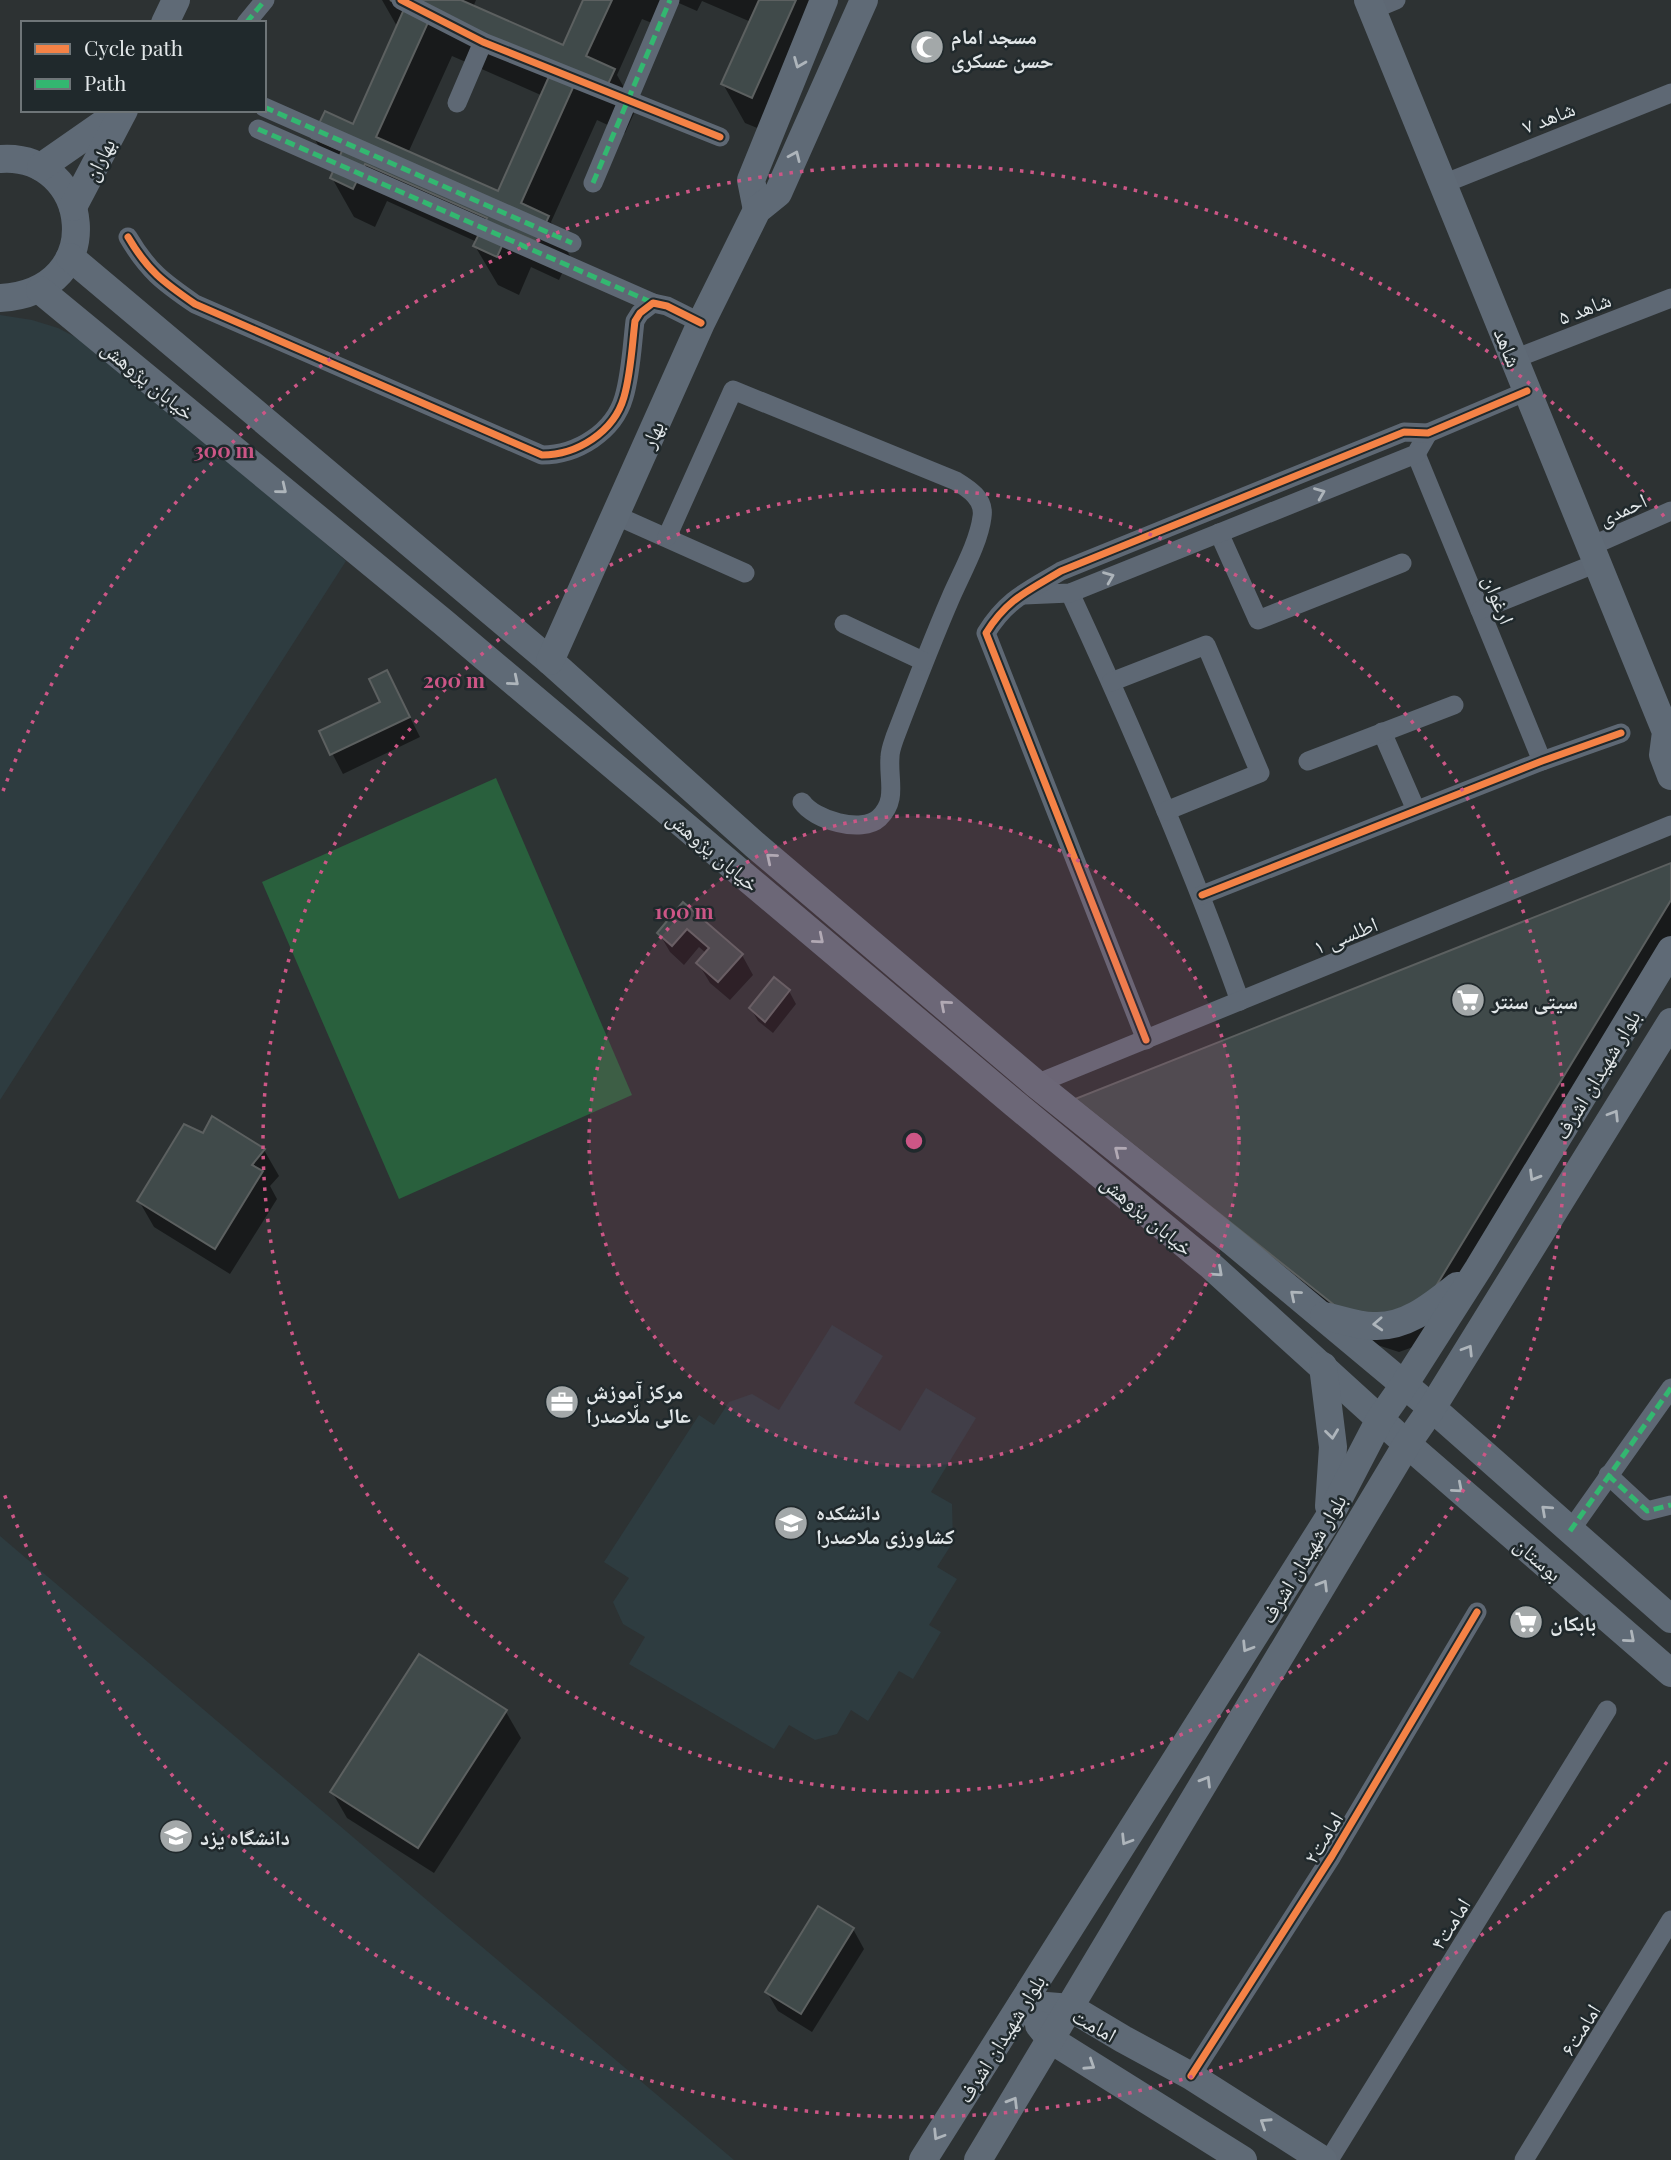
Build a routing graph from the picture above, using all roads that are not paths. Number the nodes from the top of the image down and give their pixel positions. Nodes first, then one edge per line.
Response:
1 (176, 0) edge
2 (265, 0) edge
3 (401, 0) edge
4 (670, 0) edge
5 (824, 0) edge
6 (867, 2) edge
7 (1379, 3) edge
8 (166, 21) edge
9 (248, 21) edge
10 (483, 42) junction
11 (1671, 93) edge
12 (630, 99) junction
13 (457, 103) dead end
14 (266, 108) edge
15 (120, 112) edge
16 (122, 112) edge
17 (258, 130) dead end
18 (720, 137) dead end
19 (0, 159) edge
20 (41, 167) junction
21 (593, 183) dead end
22 (1443, 184) junction
23 (73, 207) junction
24 (757, 210) junction
25 (128, 237) dead end
26 (572, 243) dead end
27 (70, 257) junction
28 (40, 290) junction
29 (0, 298) edge
30 (1671, 298) edge
31 (653, 303) junction
32 (701, 323) junction
33 (1514, 359) junction
34 (1527, 391) junction
35 (1428, 433) junction
36 (1416, 454) junction
37 (1671, 511) edge
38 (615, 515) junction
39 (1219, 533) junction
40 (667, 537) junction
41 (1594, 555) junction
42 (1402, 563) dead end
43 (745, 573) dead end
44 (1070, 593) junction
45 (1019, 596) junction
46 (1480, 610) junction
47 (844, 624) dead end
48 (550, 661) junction
49 (923, 661) junction
50 (1111, 682) junction
51 (1454, 705) dead end
52 (1667, 725) edge
53 (1382, 732) junction
54 (1621, 733) dead end
55 (1308, 761) dead end
56 (1542, 761) junction
57 (1671, 776) edge
58 (802, 802) dead end
59 (1416, 810) junction
60 (1166, 811) junction
61 (1671, 825) edge
62 (1202, 895) junction
63 (1671, 950) edge
64 (1240, 1001) junction
65 (1671, 1022) edge
66 (1146, 1040) junction
67 (1036, 1084) junction
68 (1478, 1269) junction
69 (1320, 1315) junction
70 (1323, 1366) junction
71 (1405, 1385) junction
72 (1671, 1388) edge
73 (1432, 1408) junction
74 (1380, 1419) junction
75 (1407, 1444) junction
76 (1608, 1475) junction
77 (1671, 1505) edge
78 (1328, 1519) junction
79 (1570, 1531) junction
80 (1603, 1560) junction
81 (1579, 1593) junction
82 (1477, 1612) dead end
83 (1671, 1619) edge
84 (1671, 1673) edge
85 (1607, 1710) dead end
86 (1671, 1920) edge
87 (1022, 2004) junction
88 (1071, 2008) junction
89 (1051, 2040) junction
90 (1191, 2076) junction
91 (923, 2160) edge
92 (978, 2160) edge
93 (1243, 2160) edge
94 (1323, 2160) edge
95 (1329, 2160) edge
96 (1524, 2160) edge

1 - 8 main road
2 - 9 street
3 - 10 street
4 - 12 street
5 -> 24 main road
24 -> 6 main road, بهار
7 - 22 main road, شاهد
10 - 12 street
10 - 13 street
11 - 22 street, شاهد ۷
12 - 18 street
12 - 21 street
14 - 26 street
15 - 20 main road
16 - 23 main road, بهاران
17 - 31 street
19 - 20 main road
20 - 23 main road
22 - 33 main road, شاهد
23 - 27 main road
24 - 32 main road, بهار
25 - 31 street
27 - 28 main road
27 - 48 main road, خیابان پژوهش
28 - 29 main road
28 -> 70 main road, خیابان پژوهش
30 - 33 street, شاهد ۵
31 - 32 street
32 - 38 main road, بهار
33 - 34 main road, شاهد
34 - 35 street
34 - 41 main road, شاهد
35 - 36 street
35 - 45 street
39 -> 36 street
36 - 46 street, ارغوان
37 - 41 street, احمدی
38 - 40 street
38 - 48 main road, بهار
39 - 42 street
44 -> 39 street
40 - 43 street
40 - 49 street
41 - 46 street, احمدی
41 - 52 main road, شاهد
44 - 45 street
44 - 50 street
45 - 66 street
46 - 56 street, ارغوان
47 - 49 street
67 -> 48 main road, خیابان پژوهش
49 - 58 street
50 - 60 street
50 - 60 street
51 - 53 street
52 - 57 main road, شاهد
53 - 55 street
53 - 59 street
54 - 56 street
56 - 59 street
59 - 62 street
60 - 62 street
61 - 64 street, اطلسی ۱
62 - 64 street
63 -> 68 main road, بلوار شهیدان اشرف
64 - 66 street, اطلسی ۱
73 -> 65 main road, بلوار شهیدان اشرف
66 - 67 street, اطلسی ۱
69 -> 67 main road, خیابان پژوهش
68 -> 69 main road
68 - 71 main road, بلوار شهیدان اشرف
69 - 71 main road, خیابان پژوهش
70 - 74 main road, خیابان پژوهش
70 -> 78 main road
71 - 73 main road, بوستان
71 - 74 main road, بلوار شهیدان اشرف
72 - 76 street
73 - 75 main road, بلوار شهیدان اشرف
79 -> 73 main road, بوستان
74 - 75 main road, بوستان
74 - 78 main road, بلوار شهیدان اشرف
75 -> 81 main road, بوستان
88 -> 75 main road, بلوار شهیدان اشرف
76 - 77 street
76 - 79 street
78 -> 87 main road, بلوار شهیدان اشرف
79 - 80 main road, بوستان
80 - 81 main road
80 - 83 main road, بوستان
81 -> 84 main road, بوستان
82 - 90 street, امامت۲
85 - 95 street, امامت۴
86 - 96 street, امامت۶
87 - 88 main road, امامت
87 - 89 main road, امامت
87 -> 91 main road, بلوار شهیدان اشرف
88 - 89 main road, بلوار شهیدان اشرف
88 - 90 main road, امامت
92 -> 89 main road, بلوار شهیدان اشرف
89 -> 93 main road, امامت
94 -> 90 main road, امامت

